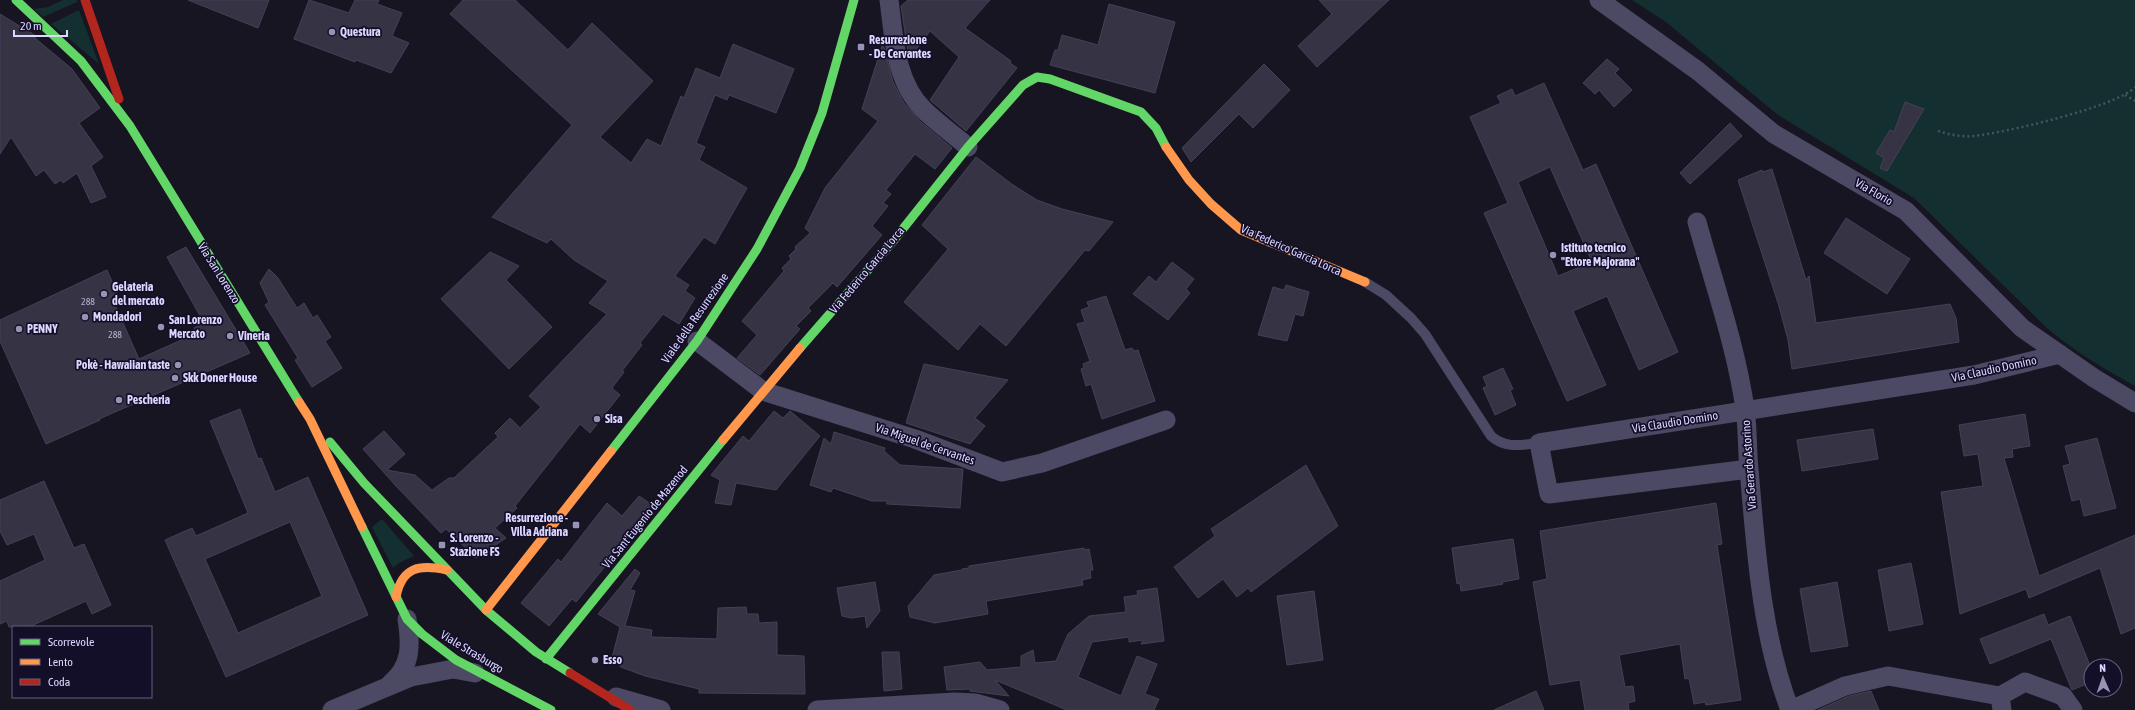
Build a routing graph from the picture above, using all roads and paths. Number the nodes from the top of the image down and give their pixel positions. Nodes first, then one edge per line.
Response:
1 (16, 0) edge
2 (85, 0) edge
3 (854, 0) edge
4 (889, 0) edge
5 (1599, 0) edge
6 (2135, 87) edge
7 (2124, 94) junction
8 (2135, 101) edge
9 (130, 126) junction
10 (1938, 131) dead end
11 (968, 147) junction
12 (1697, 222) dead end
13 (1365, 282) joint
14 (697, 341) junction
15 (2060, 354) junction
16 (763, 391) junction
17 (2135, 403) edge
18 (1745, 411) junction
19 (310, 419) junction
20 (1166, 420) dead end
21 (1539, 443) junction
22 (1749, 469) junction
23 (447, 570) junction
24 (396, 597) junction
25 (486, 610) junction
26 (407, 619) junction
27 (546, 659) junction
28 (482, 674) junction
29 (385, 687) junction
30 (602, 692) junction
31 (2001, 703) edge
32 (953, 706) edge
33 (332, 710) edge
34 (551, 710) edge
35 (630, 710) edge
36 (661, 710) edge
37 (817, 710) edge
38 (1000, 710) edge
39 (1791, 710) edge
40 (2073, 710) edge

1 - 9 street, Via San Lorenzo
2 - 9 street, Via San Lorenzo
3 - 14 street, Viale della Resurrezione
4 - 11 street
5 - 15 street, Via Florio
6 - 7 path
7 - 8 path
7 - 10 path
9 - 19 street, Via San Lorenzo
11 - 13 street, Via Federico Garcia Lorca
11 - 16 street, Via Federico Garcia Lorca
12 - 18 street, Via Gerardo Astorino
13 - 21 lane
14 - 16 street, Via Miguel de Cervantes
14 - 25 street, Viale della Resurrezione
15 - 17 street, Via Florio
15 - 18 street, Via Claudio Domino
16 - 20 street, Via Miguel de Cervantes
16 - 27 street, Via Sant'Eugenio de Mazenod
18 - 21 street, Via Claudio Domino
18 - 22 street, Via Gerardo Astorino
19 - 23 street
19 - 24 street, Viale Strasburgo
21 - 22 street
22 - 39 street, Via Gerardo Astorino
23 - 24 street
23 - 25 street
24 - 26 street, Viale Strasburgo
25 - 27 street
26 - 28 street, Viale Strasburgo
26 - 29 street
27 - 30 street
28 - 29 street
28 - 34 street, Viale Strasburgo
29 - 33 street
30 - 35 street
30 - 36 street
31 - 39 street
31 - 40 street
32 - 37 street
32 - 38 street

